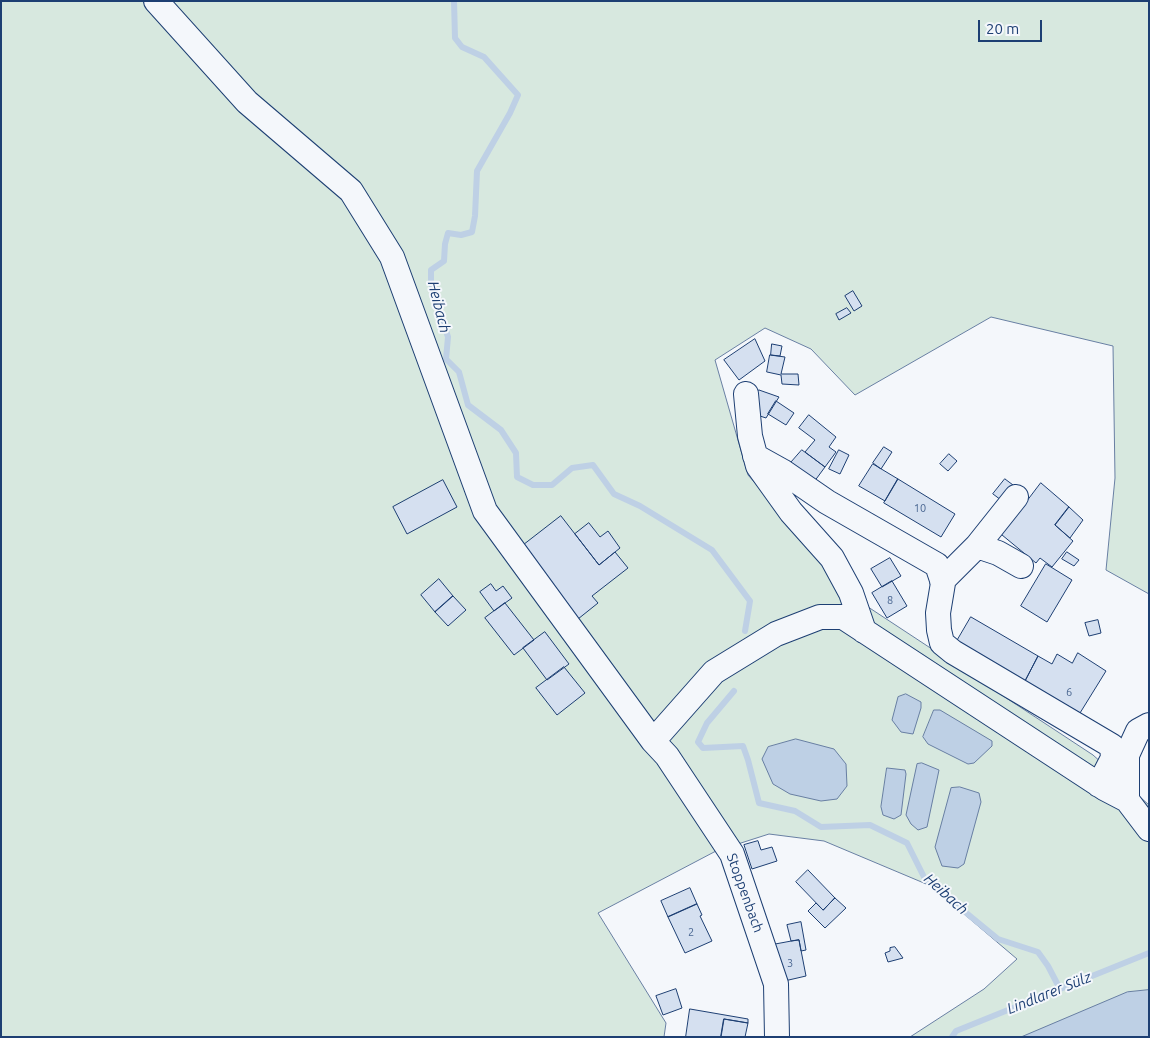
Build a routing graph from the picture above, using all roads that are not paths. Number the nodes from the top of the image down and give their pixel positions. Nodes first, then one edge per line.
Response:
1 (156, 1) edge
2 (746, 394) dead end
3 (755, 456) junction
4 (1016, 497) dead end
5 (977, 546) junction
6 (1021, 566) dead end
7 (942, 581) junction
8 (864, 631) junction
9 (1149, 725) edge
10 (653, 741) junction
11 (1099, 784) junction
12 (1127, 800) junction
13 (1149, 829) edge
14 (777, 1037) edge

1 - 10 street
2 - 3 street
3 - 7 street
3 - 8 street
4 - 5 street
5 - 6 street
5 - 7 street
7 - 11 street
8 - 10 street
8 - 11 street
9 - 12 street
10 - 14 street, Stoppenbach
11 - 12 street
12 - 13 street

